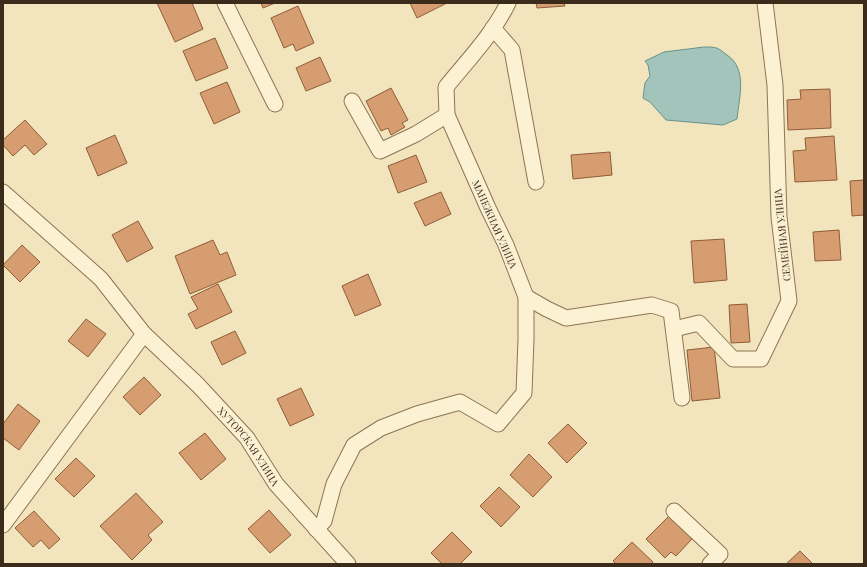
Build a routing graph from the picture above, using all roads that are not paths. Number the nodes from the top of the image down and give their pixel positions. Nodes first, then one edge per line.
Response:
1 (225, 3) edge
2 (508, 3) edge
3 (765, 3) edge
4 (493, 28) junction
5 (352, 100) dead end
6 (275, 104) dead end
7 (447, 115) junction
8 (536, 182) dead end
9 (3, 192) edge
10 (526, 297) junction
11 (674, 329) junction
12 (144, 334) junction
13 (682, 398) dead end
14 (674, 511) dead end
15 (3, 525) edge
16 (316, 529) junction
17 (348, 564) edge
18 (710, 564) edge

1 - 6 street
2 - 4 street, МАНЕЖНАЯ УЛИЦА
3 - 11 street, СЕМЕЙНАЯ УЛИЦА
4 - 7 street, МАНЕЖНАЯ УЛИЦА
4 - 8 street
5 - 7 street
7 - 10 street, МАНЕЖНАЯ УЛИЦА
9 - 12 street, ХУТОРСКАЯ УЛИЦА
10 - 11 street
10 - 16 street, МАНЕЖНАЯ УЛИЦА
11 - 13 street
12 - 15 street
12 - 16 street, ХУТОРСКАЯ УЛИЦА
14 - 18 street
16 - 17 street, ХУТОРСКАЯ УЛИЦА

